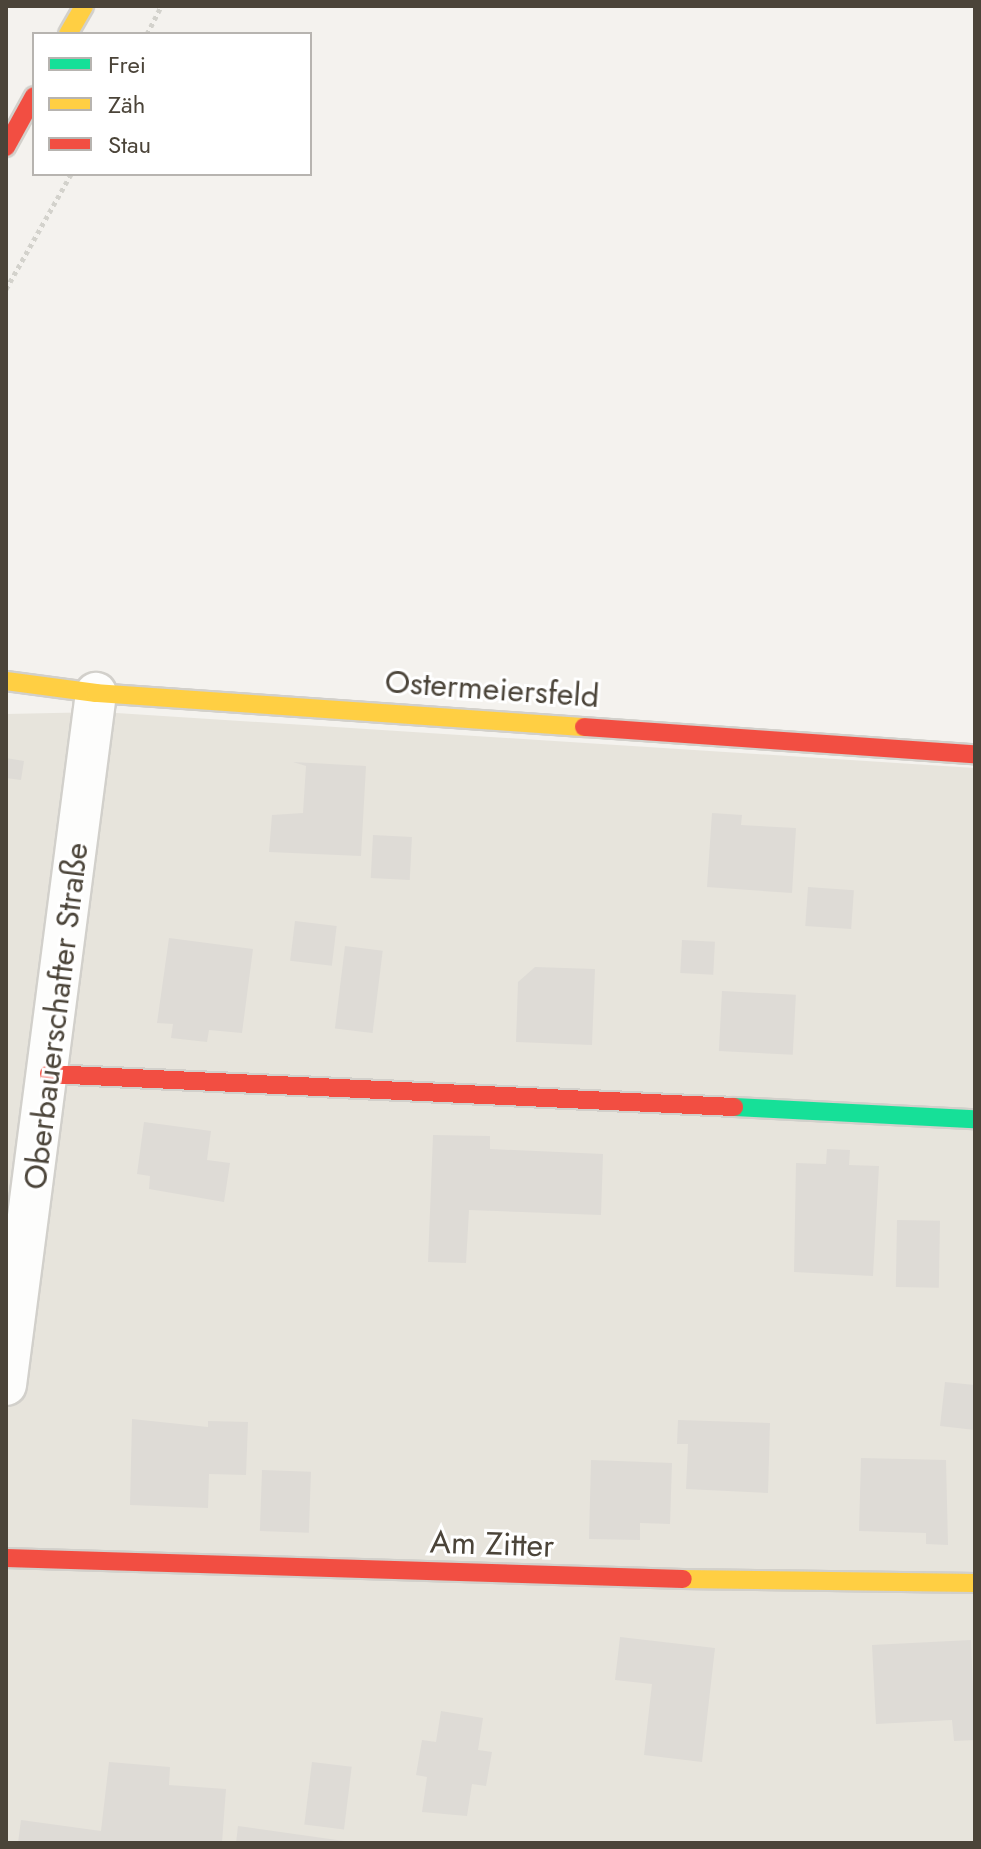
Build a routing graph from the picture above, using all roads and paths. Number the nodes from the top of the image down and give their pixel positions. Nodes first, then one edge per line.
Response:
1 (84, 6) edge
2 (161, 6) edge
3 (69, 32) edge
4 (148, 32) edge
5 (32, 100) edge
6 (6, 147) edge
7 (70, 176) edge
8 (6, 289) edge
9 (6, 681) edge
10 (96, 693) junction
11 (975, 754) edge
12 (49, 1074) junction
13 (975, 1119) edge
14 (19, 1208) edge
15 (6, 1385) edge
16 (6, 1558) edge
17 (975, 1583) edge

1 - 3 street
2 - 4 path
5 - 6 street
7 - 8 path
9 - 10 street, Ostermeiersfeld
10 - 11 street, Ostermeiersfeld
10 - 12 street, Oberbauerschafter Straße
12 - 13 street
12 - 14 street, Oberbauerschafter Straße
14 - 15 street, Oberbauerschafter Straße
16 - 17 street, Am Zitter

